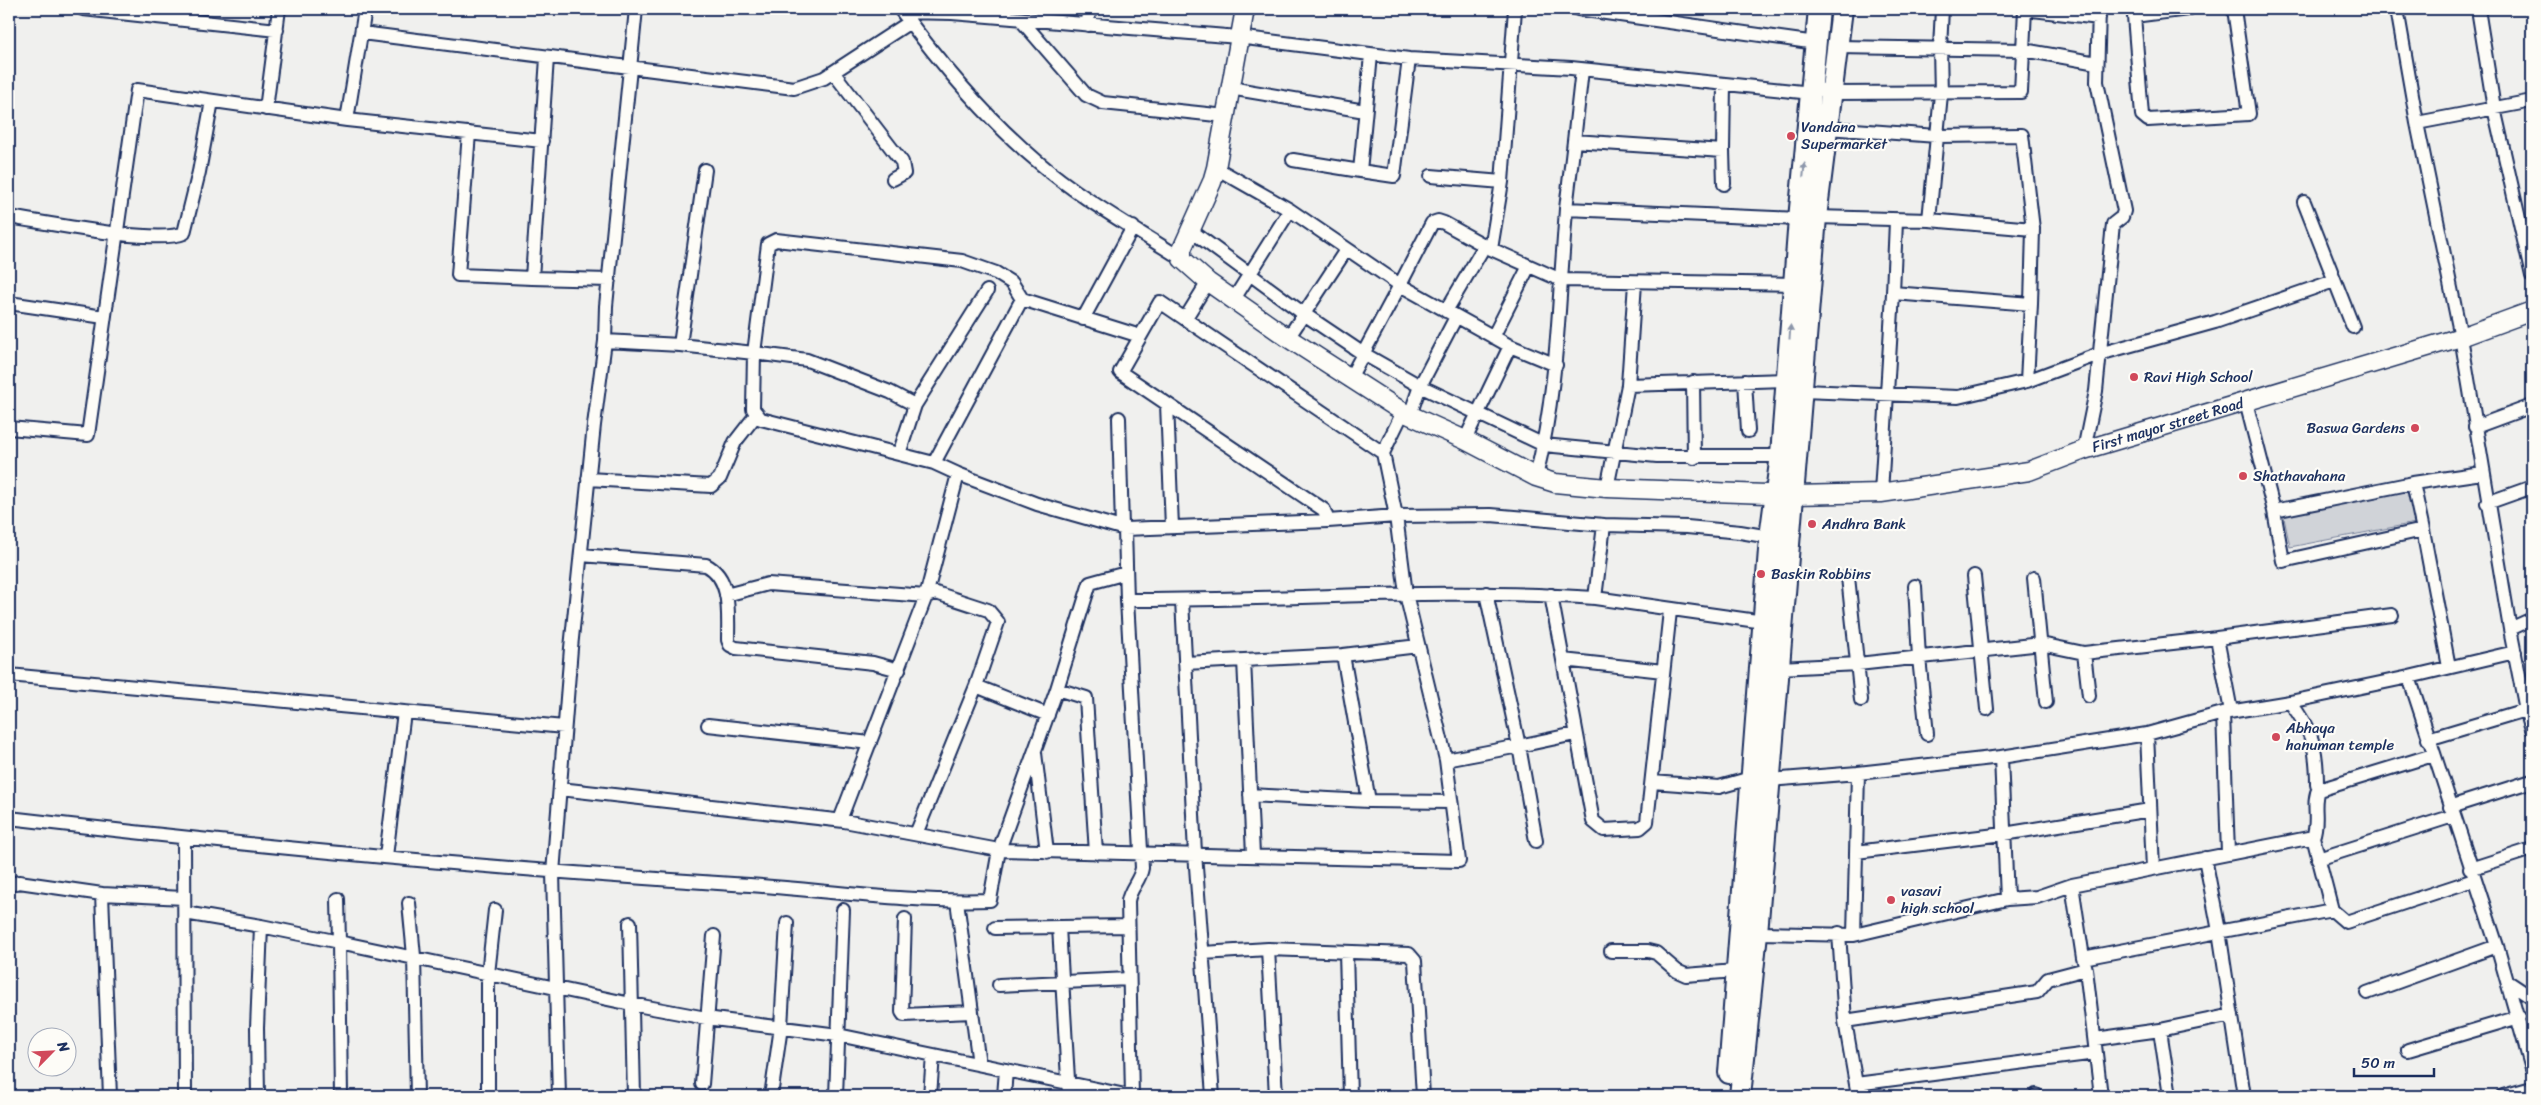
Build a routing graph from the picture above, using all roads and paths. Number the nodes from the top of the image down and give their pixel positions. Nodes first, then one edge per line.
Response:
1 (83, 9) edge
2 (279, 9) edge
3 (365, 9) edge
4 (636, 9) edge
5 (1089, 9) edge
6 (1245, 9) edge
7 (1515, 9) edge
8 (1578, 9) edge
9 (1819, 9) edge
10 (1842, 9) edge
11 (1942, 9) edge
12 (2025, 9) edge
13 (2188, 9) edge
14 (2234, 9) edge
15 (2397, 9) edge
16 (2478, 9) edge
17 (952, 11) edge
18 (2134, 12) edge
19 (2099, 13) edge
20 (904, 14) edge
21 (1018, 16) edge
22 (1088, 25) junction
23 (277, 30) junction
24 (362, 34) junction
25 (1238, 37) junction
26 (1816, 43) junction
27 (1837, 47) junction
28 (1940, 48) junction
29 (2024, 50) junction
30 (1370, 55) junction
31 (547, 58) junction
32 (1409, 58) junction
33 (2097, 63) junction
34 (1511, 65) junction
35 (630, 66) junction
36 (1582, 70) junction
37 (833, 72) junction
38 (1724, 84) junction
39 (1230, 88) junction
40 (1819, 91) junction
41 (1941, 94) junction
42 (2532, 100) edge
43 (212, 102) junction
44 (2494, 108) junction
45 (266, 110) junction
46 (1365, 111) junction
47 (1226, 116) junction
48 (347, 120) junction
49 (2418, 123) junction
50 (1826, 128) junction
51 (469, 133) junction
52 (1937, 136) junction
53 (542, 141) junction
54 (1574, 141) junction
55 (1723, 151) junction
56 (1293, 160) dead end
57 (1216, 168) junction
58 (705, 170) dead end
59 (1360, 171) junction
60 (1431, 176) dead end
61 (893, 179) dead end
62 (1502, 182) junction
63 (1724, 184) dead end
64 (2304, 202) dead end
65 (1566, 209) junction
66 (1290, 210) junction
67 (9, 217) edge
68 (1808, 218) junction
69 (1896, 220) junction
70 (1929, 220) junction
71 (1133, 227) junction
72 (2033, 229) junction
73 (1190, 230) junction
74 (116, 233) junction
75 (1488, 247) junction
76 (1346, 250) junction
77 (1182, 259) junction
78 (1529, 266) junction
79 (1250, 274) junction
80 (2532, 276) edge
81 (532, 278) junction
82 (608, 280) junction
83 (1561, 280) junction
84 (2334, 281) junction
85 (1208, 282) junction
86 (1635, 283) junction
87 (1794, 284) junction
88 (1400, 285) junction
89 (987, 291) dead end
90 (1892, 293) junction
91 (1022, 299) junction
92 (1234, 299) junction
93 (9, 303) edge
94 (2030, 304) junction
95 (2532, 311) edge
96 (1304, 314) junction
97 (1451, 314) junction
98 (104, 317) junction
99 (1185, 318) junction
100 (1083, 319) junction
101 (2353, 327) dead end
102 (1140, 336) junction
103 (1493, 337) junction
104 (2461, 337) junction
105 (1288, 338) junction
106 (605, 340) junction
107 (680, 345) junction
108 (1510, 346) junction
109 (754, 353) junction
110 (1362, 353) junction
111 (2099, 354) junction
112 (1556, 365) junction
113 (1349, 380) junction
114 (1745, 381) junction
115 (2027, 381) junction
116 (1693, 382) junction
117 (1628, 385) junction
118 (1420, 386) junction
119 (1794, 386) junction
120 (1886, 394) junction
121 (2246, 402) junction
122 (1167, 404) junction
123 (915, 405) junction
124 (2532, 406) edge
125 (1406, 414) junction
126 (1478, 414) junction
127 (756, 415) junction
128 (1119, 418) dead end
129 (2475, 427) junction
130 (9, 428) edge
131 (1748, 431) dead end
132 (1464, 440) junction
133 (1544, 445) junction
134 (2084, 450) junction
135 (1382, 453) junction
136 (1615, 453) junction
137 (899, 454) junction
138 (1789, 456) junction
139 (1694, 458) junction
140 (934, 463) junction
141 (2482, 473) junction
142 (958, 474) junction
143 (1536, 476) junction
144 (588, 479) junction
145 (2413, 483) junction
146 (2532, 487) edge
147 (1607, 488) junction
148 (1882, 493) junction
149 (1785, 495) junction
150 (2487, 503) junction
151 (2274, 511) junction
152 (1396, 516) junction
153 (1328, 521) junction
154 (1604, 525) junction
155 (1172, 527) junction
156 (1124, 528) junction
157 (2423, 530) junction
158 (1770, 537) junction
159 (581, 555) junction
160 (1126, 573) junction
161 (1974, 576) dead end
162 (1848, 577) dead end
163 (2034, 578) dead end
164 (1914, 586) dead end
165 (1486, 593) junction
166 (1406, 594) junction
167 (726, 595) junction
168 (1551, 595) junction
169 (926, 596) junction
170 (1595, 598) junction
171 (1126, 600) junction
172 (1182, 600) junction
173 (1670, 610) junction
174 (2392, 615) dead end
175 (2532, 619) edge
176 (1764, 622) junction
177 (2510, 629) junction
178 (2217, 638) junction
179 (2041, 644) junction
180 (1418, 646) junction
181 (1982, 651) junction
182 (2515, 652) junction
183 (2084, 653) junction
184 (1343, 655) junction
185 (1919, 658) junction
186 (1244, 660) junction
187 (1563, 660) junction
188 (1185, 663) junction
189 (1858, 664) junction
190 (2449, 667) junction
191 (1779, 668) junction
192 (899, 670) junction
193 (1663, 671) junction
194 (9, 675) edge
195 (2409, 677) junction
196 (976, 686) junction
197 (1057, 689) junction
198 (2089, 696) dead end
199 (1861, 700) dead end
200 (2046, 702) dead end
201 (2290, 702) junction
202 (1987, 709) dead end
203 (2529, 709) edge
204 (404, 712) junction
205 (2227, 712) junction
206 (1048, 715) junction
207 (708, 725) dead end
208 (564, 727) junction
209 (2532, 729) edge
210 (1576, 734) junction
211 (1927, 734) dead end
212 (2147, 734) junction
213 (2428, 739) junction
214 (870, 743) junction
215 (1519, 746) junction
216 (1035, 750) junction
217 (2433, 755) junction
218 (2001, 757) junction
219 (1446, 760) junction
220 (1858, 773) junction
221 (1760, 779) junction
222 (2532, 781) edge
223 (1652, 782) junction
224 (2319, 788) junction
225 (560, 789) junction
226 (1250, 795) junction
227 (1369, 801) junction
228 (1451, 802) junction
229 (2150, 810) junction
230 (2452, 811) junction
231 (9, 818) edge
232 (840, 820) junction
233 (916, 834) junction
234 (2004, 834) junction
235 (2313, 837) junction
236 (184, 838) junction
237 (1536, 841) dead end
238 (2532, 849) edge
239 (999, 850) junction
240 (1047, 852) junction
241 (1856, 852) junction
242 (1096, 853) junction
243 (1141, 853) junction
244 (1195, 853) junction
245 (2228, 854) junction
246 (1253, 855) junction
247 (386, 856) junction
248 (2205, 858) junction
249 (2318, 859) junction
250 (2152, 869) junction
251 (553, 873) junction
252 (2472, 875) junction
253 (9, 885) edge
254 (2072, 885) junction
255 (102, 894) junction
256 (184, 898) junction
257 (338, 899) dead end
258 (2007, 899) junction
259 (957, 901) junction
260 (409, 903) dead end
261 (495, 910) dead end
262 (843, 910) dead end
263 (2332, 910) junction
264 (185, 913) junction
265 (905, 919) dead end
266 (787, 922) dead end
267 (630, 923) dead end
268 (261, 926) junction
269 (1128, 926) junction
270 (1059, 927) junction
271 (996, 928) dead end
272 (2219, 930) junction
273 (1757, 932) junction
274 (1839, 934) junction
275 (1854, 934) junction
276 (714, 936) dead end
277 (339, 942) junction
278 (2497, 946) junction
279 (1268, 949) junction
280 (1611, 951) dead end
281 (1346, 952) junction
282 (1203, 953) junction
283 (414, 956) junction
284 (2084, 963) junction
285 (1735, 972) junction
286 (488, 974) junction
287 (1129, 979) junction
288 (1061, 982) junction
289 (2508, 982) junction
290 (1000, 985) dead end
291 (556, 988) junction
292 (2367, 993) dead end
293 (2532, 998) edge
294 (631, 1004) junction
295 (971, 1012) junction
296 (2232, 1015) junction
297 (2519, 1017) junction
298 (706, 1018) junction
299 (1845, 1021) junction
300 (781, 1027) junction
301 (2160, 1030) junction
302 (838, 1035) junction
303 (2095, 1039) junction
304 (2408, 1050) dead end
305 (2096, 1053) junction
306 (932, 1055) junction
307 (979, 1064) junction
308 (2532, 1069) edge
309 (1006, 1070) junction
310 (1068, 1083) junction
311 (702, 1084) dead end
312 (2532, 1088) edge
313 (1857, 1090) edge
314 (110, 1096) edge
315 (185, 1096) edge
316 (258, 1096) edge
317 (341, 1096) edge
318 (416, 1096) edge
319 (488, 1096) edge
320 (559, 1096) edge
321 (634, 1096) edge
322 (772, 1096) edge
323 (836, 1096) edge
324 (930, 1096) edge
325 (1004, 1096) edge
326 (1069, 1096) edge
327 (1131, 1096) edge
328 (1213, 1096) edge
329 (1276, 1096) edge
330 (1350, 1096) edge
331 (1423, 1096) edge
332 (1727, 1096) edge
333 (1740, 1096) edge
334 (2101, 1096) edge
335 (2170, 1096) edge
336 (2244, 1096) edge
337 (2503, 1096) edge

1 - 23 street
2 - 23 street
3 - 24 street
4 - 35 street
5 - 22 street
6 - 25 street
7 - 34 street
8 - 26 street
9 - 26 main road
10 - 27 main road
11 - 28 street
12 - 19 street
12 - 29 street
13 - 18 street
14 - 18 street
15 - 49 street
16 - 44 street
17 - 20 street
17 - 21 street
19 - 33 street
20 - 37 street
20 - 71 street
21 - 22 street
21 - 47 street
22 - 25 street
23 - 45 street
24 - 31 street
24 - 48 street
25 - 30 street
25 - 39 street
26 - 40 main road
27 - 28 street
27 - 40 main road
28 - 29 street
28 - 41 street
29 - 33 street
29 - 41 street
30 - 32 street
30 - 46 street
31 - 35 street
31 - 53 street
32 - 34 street
32 - 59 street
33 - 111 street
34 - 36 street
34 - 62 street
35 - 37 street
35 - 82 street
36 - 38 street
36 - 54 street
37 - 61 street
38 - 40 street
38 - 55 street
39 - 46 street
39 - 47 street
40 - 41 street
40 - 50 main road
68 -> 40 main road
41 - 52 street
42 - 44 street
43 - 45 street
43 - 74 street
43 - 74 street
44 - 49 street
44 - 80 street
45 - 48 street
46 - 59 street
47 - 57 street
48 - 51 street
49 - 104 street
50 - 52 street
50 - 68 main road
51 - 53 street
51 - 81 street
52 - 70 street
52 - 72 street
53 - 81 street
54 - 55 street
54 - 65 street
55 - 63 street
56 - 59 street
57 - 66 street
57 - 73 street
58 - 107 street
60 - 62 street
62 - 75 street
64 - 84 street
65 - 68 street
65 - 83 street
66 - 76 street
66 - 79 street
67 - 74 street
68 - 69 street
68 - 87 main road
68 - 119 main road
69 - 70 street
69 - 90 street
70 - 72 street
71 - 77 street
71 - 100 street
72 - 94 street
73 - 77 street
73 - 79 street
74 - 98 street
75 - 78 street
75 - 88 street
75 - 97 street
76 - 88 street
76 - 96 street
77 - 85 street, First mayor street Road
78 - 83 street
78 - 103 street
79 - 92 street
79 - 96 street
81 - 82 street
82 - 106 street
83 - 86 street
83 - 112 street
84 - 101 street
84 - 111 street
85 - 92 street, First mayor street Road
85 - 99 street
86 - 87 street
86 - 117 street
119 -> 87 main road
88 - 97 street
88 - 110 street
89 - 123 street
90 - 94 street
90 - 120 street
91 - 100 street
91 - 109 street
91 - 140 street
92 - 105 street, First mayor street Road
93 - 98 street
94 - 115 street
95 - 104 street, First mayor street Road
96 - 105 street
96 - 110 street
97 - 103 street
97 - 118 street
98 - 130 street
99 - 102 street
99 - 135 street
100 - 102 street
102 - 122 street
103 - 108 street
104 - 121 street, First mayor street Road
104 - 129 street
105 - 113 street, First mayor street Road
106 - 107 street
106 - 144 street
107 - 109 street
108 - 112 street
108 - 126 street
109 - 123 street
109 - 127 street
110 - 113 street
110 - 118 street
111 - 115 street
111 - 134 street
112 - 133 street
113 - 125 street, First mayor street Road
114 - 116 street
114 - 119 street
114 - 131 street
115 - 120 street
116 - 117 street
116 - 139 street
117 - 136 street
118 - 125 street
118 - 126 street
119 - 120 street
119 - 138 main road
120 - 148 street
121 - 134 street, First mayor street Road
121 - 151 street
122 - 153 street
122 - 155 street
123 - 137 street
124 - 129 street
125 - 132 street, First mayor street Road
125 - 135 street
126 - 132 street
126 - 133 street
127 - 137 street
127 - 144 street
128 - 156 street
129 - 141 street
132 - 143 street, First mayor street Road
133 - 136 street
133 - 143 street
134 - 148 street, First mayor street Road
135 - 152 street
136 - 139 street
136 - 147 street
137 - 140 street
138 - 139 street
138 - 149 main road
140 - 142 street
141 - 145 street
141 - 150 street
142 - 156 street
142 - 169 street
143 - 147 street, First mayor street Road
144 - 159 street
145 - 151 street
145 - 157 street
146 - 150 street
147 - 149 street, First mayor street Road
148 - 149 street, First mayor street Road
149 - 158 main road
149 - 191 main road
150 - 177 street
151 - 157 street
152 - 153 street
152 - 154 street
152 - 166 street
153 - 155 street
154 - 158 street
154 - 170 street
155 - 156 street
156 - 160 street
157 - 190 street
158 - 176 main road
159 - 167 street
159 - 208 street
160 - 171 street
160 - 197 street
161 - 181 street
162 - 189 street
163 - 179 street
164 - 185 street
165 - 166 street
165 - 168 street
165 - 215 street
166 - 172 street
166 - 180 street
167 - 169 street
167 - 192 street
168 - 170 street
168 - 187 street
169 - 192 street
169 - 196 street
170 - 173 street
171 - 172 street
171 - 243 street
172 - 188 street
173 - 176 street
173 - 193 street
174 - 178 street
175 - 177 street
176 - 221 main road
177 - 182 street
178 - 183 street
178 - 205 street
179 - 181 street
179 - 183 street
179 - 200 street
180 - 184 street
180 - 219 street
181 - 185 street
181 - 202 street
182 - 190 street
182 - 203 street
183 - 198 street
184 - 186 street
184 - 227 street
185 - 189 street
185 - 211 street
186 - 188 street
186 - 226 street
187 - 193 street
187 - 210 street
188 - 244 street
189 - 191 street
189 - 199 street
190 - 195 street
191 - 221 main road
192 - 214 street
193 - 223 street
194 - 204 street
195 - 201 street
195 - 213 street
196 - 206 street
196 - 233 street
197 - 206 street
197 - 242 street
201 - 205 street
201 - 224 street
203 - 209 street
203 - 213 street
204 - 208 street
204 - 247 street
205 - 212 street
205 - 245 street
206 - 216 street
207 - 214 street
208 - 225 street
210 - 215 street
210 - 223 street
212 - 218 street
212 - 229 street
213 - 217 street
214 - 232 street
215 - 219 street
215 - 237 street
216 - 239 street
216 - 240 street
217 - 224 street
217 - 230 street
218 - 220 street
218 - 234 street
219 - 228 street
220 - 221 street
220 - 241 street
221 - 223 street
221 - 273 main road
221 - 285 main road
222 - 230 street
224 - 235 street
225 - 232 street
225 - 251 street
226 - 227 street
226 - 246 street
227 - 228 street
228 - 246 street
229 - 234 street
229 - 250 street
230 - 249 street
230 - 252 street
231 - 236 street
232 - 233 street
233 - 239 street
234 - 241 street
234 - 258 street
235 - 245 street
235 - 249 street
236 - 247 street
236 - 256 street
238 - 252 street
239 - 240 street
239 - 259 street
240 - 242 street
241 - 275 street
242 - 243 street
243 - 244 street
243 - 269 street
244 - 246 street
244 - 282 street
245 - 248 street
247 - 251 street
248 - 250 street
248 - 272 street
249 - 263 street
250 - 254 street
251 - 259 street
251 - 291 street
252 - 263 street
252 - 278 street
253 - 255 street
254 - 258 street
254 - 284 street
255 - 256 street
255 - 314 street
256 - 264 street
257 - 277 street
258 - 275 street
259 - 295 street
260 - 283 street
261 - 286 street
262 - 302 street
263 - 272 street
264 - 268 street
264 - 315 street
265 - 295 street
266 - 300 street
267 - 294 street
268 - 277 street
268 - 316 street
269 - 270 street
269 - 287 street
270 - 271 street
270 - 288 street
272 - 284 street
272 - 296 street
273 - 274 street
273 - 333 main road
274 - 275 street
274 - 299 street
276 - 298 street
277 - 283 street
277 - 317 street
278 - 289 street
278 - 292 street
279 - 281 street
279 - 282 street
279 - 329 street
280 - 285 street
281 - 330 street
281 - 331 street
282 - 328 street
283 - 286 street
283 - 318 street
284 - 299 street
284 - 303 street
285 - 332 main road
286 - 291 street
286 - 319 street
287 - 288 street
287 - 327 street
288 - 290 street
288 - 310 street
289 - 293 street
289 - 297 street
291 - 294 street
291 - 320 street
294 - 298 street
294 - 321 street
295 - 307 street
296 - 301 street
296 - 336 street
297 - 304 street
297 - 308 street
298 - 300 street
298 - 311 street
299 - 313 street
300 - 302 street
300 - 322 street
301 - 303 street
301 - 335 street
302 - 306 street
302 - 323 street
303 - 305 street
305 - 313 street
305 - 334 street
306 - 307 street
306 - 324 street
307 - 309 street
309 - 310 street
309 - 325 street
310 - 326 street
310 - 327 street
312 - 337 street

